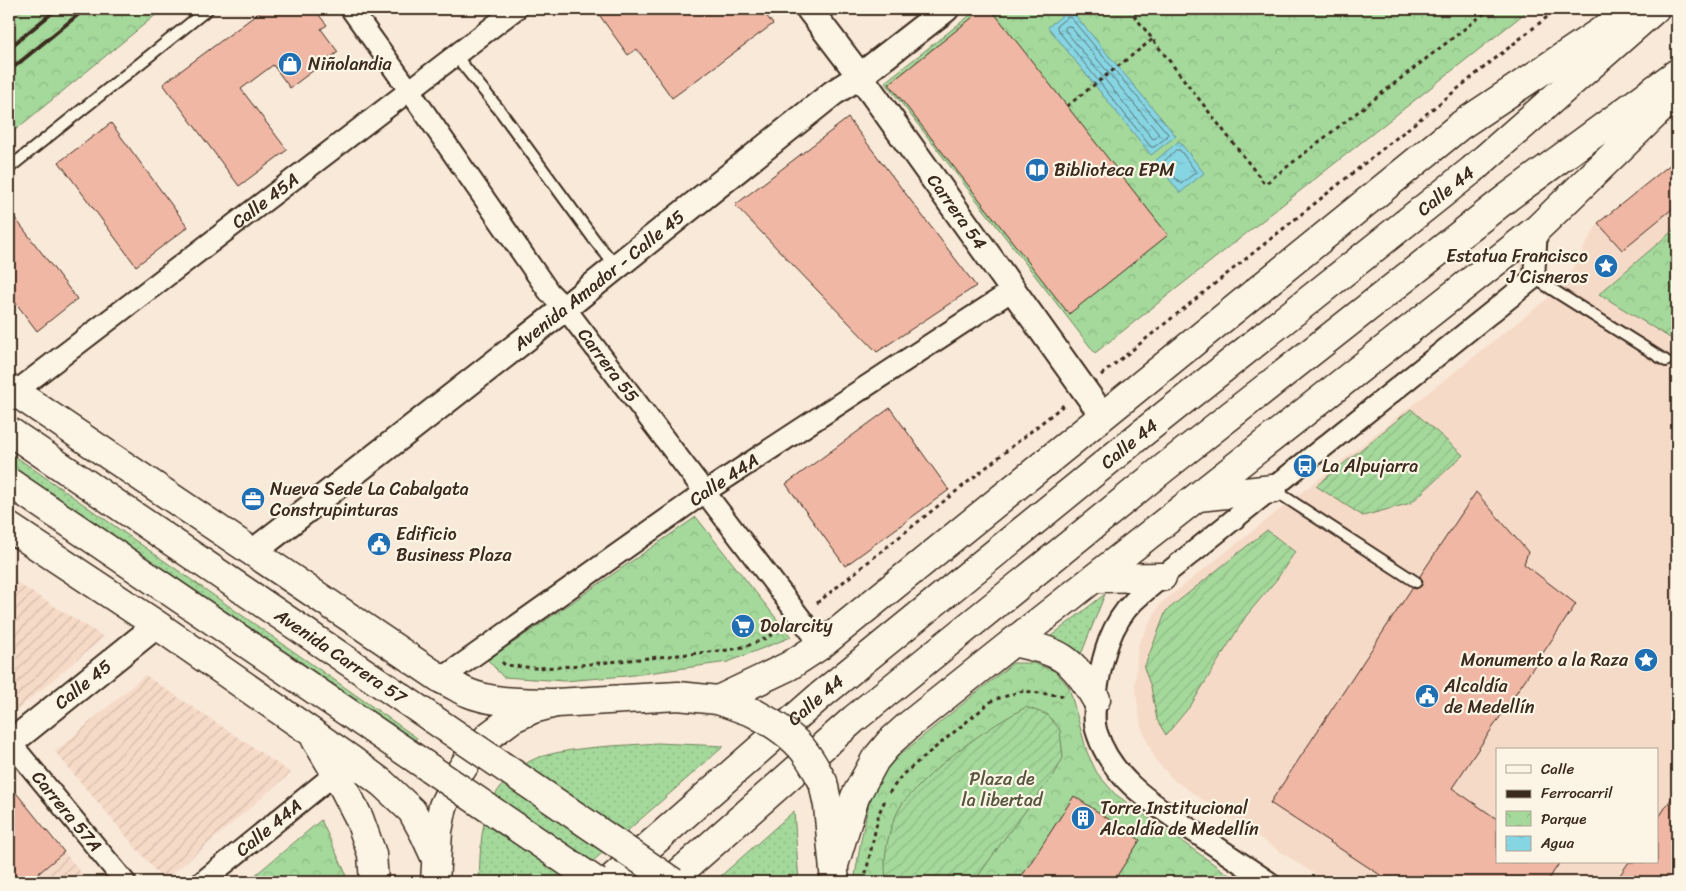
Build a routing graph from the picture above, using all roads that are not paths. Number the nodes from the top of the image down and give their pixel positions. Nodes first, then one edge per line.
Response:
1 (208, 9) edge
2 (351, 9) edge
3 (516, 9) edge
4 (809, 9) edge
5 (946, 9) edge
6 (1636, 9) edge
7 (1655, 9) edge
8 (455, 55) junction
9 (1677, 73) edge
10 (860, 76) junction
11 (409, 90) junction
12 (1677, 93) edge
13 (9, 168) edge
14 (1537, 228) junction
15 (616, 266) junction
16 (1534, 278) junction
17 (1013, 290) junction
18 (565, 308) junction
19 (1666, 362) dead end
20 (12, 390) edge
21 (1103, 416) junction
22 (9, 431) edge
23 (9, 482) edge
24 (1273, 489) junction
25 (705, 492) junction
26 (1198, 497) junction
27 (9, 527) edge
28 (253, 552) junction
29 (1162, 577) junction
30 (1095, 578) junction
31 (1416, 582) dead end
32 (156, 625) junction
33 (1014, 642) junction
34 (822, 645) junction
35 (442, 679) junction
36 (1096, 699) junction
37 (718, 700) junction
38 (556, 703) junction
39 (312, 733) junction
40 (9, 742) edge
41 (336, 773) junction
42 (436, 871) edge
43 (834, 874) edge
44 (125, 882) edge
45 (202, 882) edge
46 (374, 882) edge
47 (596, 882) edge
48 (608, 882) edge
49 (669, 882) edge
50 (673, 882) edge
51 (1269, 882) edge

1 - 13 lane
2 - 11 street, Carrera 55
3 - 8 street, Calle 45A
4 - 10 street, Carrera 54
5 - 10 street, Avenida Amador - Calle 45
6 - 21 main road
7 - 48 main road, Calle 44
8 - 11 street, Calle 45A
8 - 15 lane
9 - 49 main road
10 - 15 street, Avenida Amador - Calle 45
10 - 17 street, Carrera 54
11 - 18 street, Carrera 55
11 - 20 street, Calle 45A
12 - 14 main road
14 - 16 street
14 - 26 main road
15 - 18 street, Avenida Amador - Calle 45
16 - 19 lane
16 - 24 street
17 - 21 street, Carrera 54
17 - 25 street, Calle 44A
18 - 25 street, Carrera 55
18 - 28 street, Avenida Amador - Calle 45
20 - 28 main road
21 - 34 main road
22 - 50 main road, Avenida Carrera 57, bridge
23 - 47 main road, bridge
24 - 26 main road
24 - 29 street
24 - 31 lane
25 - 34 street, Carrera 55
25 - 35 street, Calle 44A
26 - 30 main road
27 - 32 main road
28 - 35 main road
29 - 30 main road
29 - 36 street
30 - 33 main road
32 - 39 main road
32 - 40 street, Calle 45
33 - 36 main road
33 - 43 main road
34 - 37 main road
35 - 38 main road
36 - 51 street
37 - 38 main road
37 - 43 main road, bridge
38 - 42 main road
39 - 41 main road
39 - 42 main road
40 - 44 street, Carrera 57A
41 - 45 street, Calle 44A
41 - 46 main road

